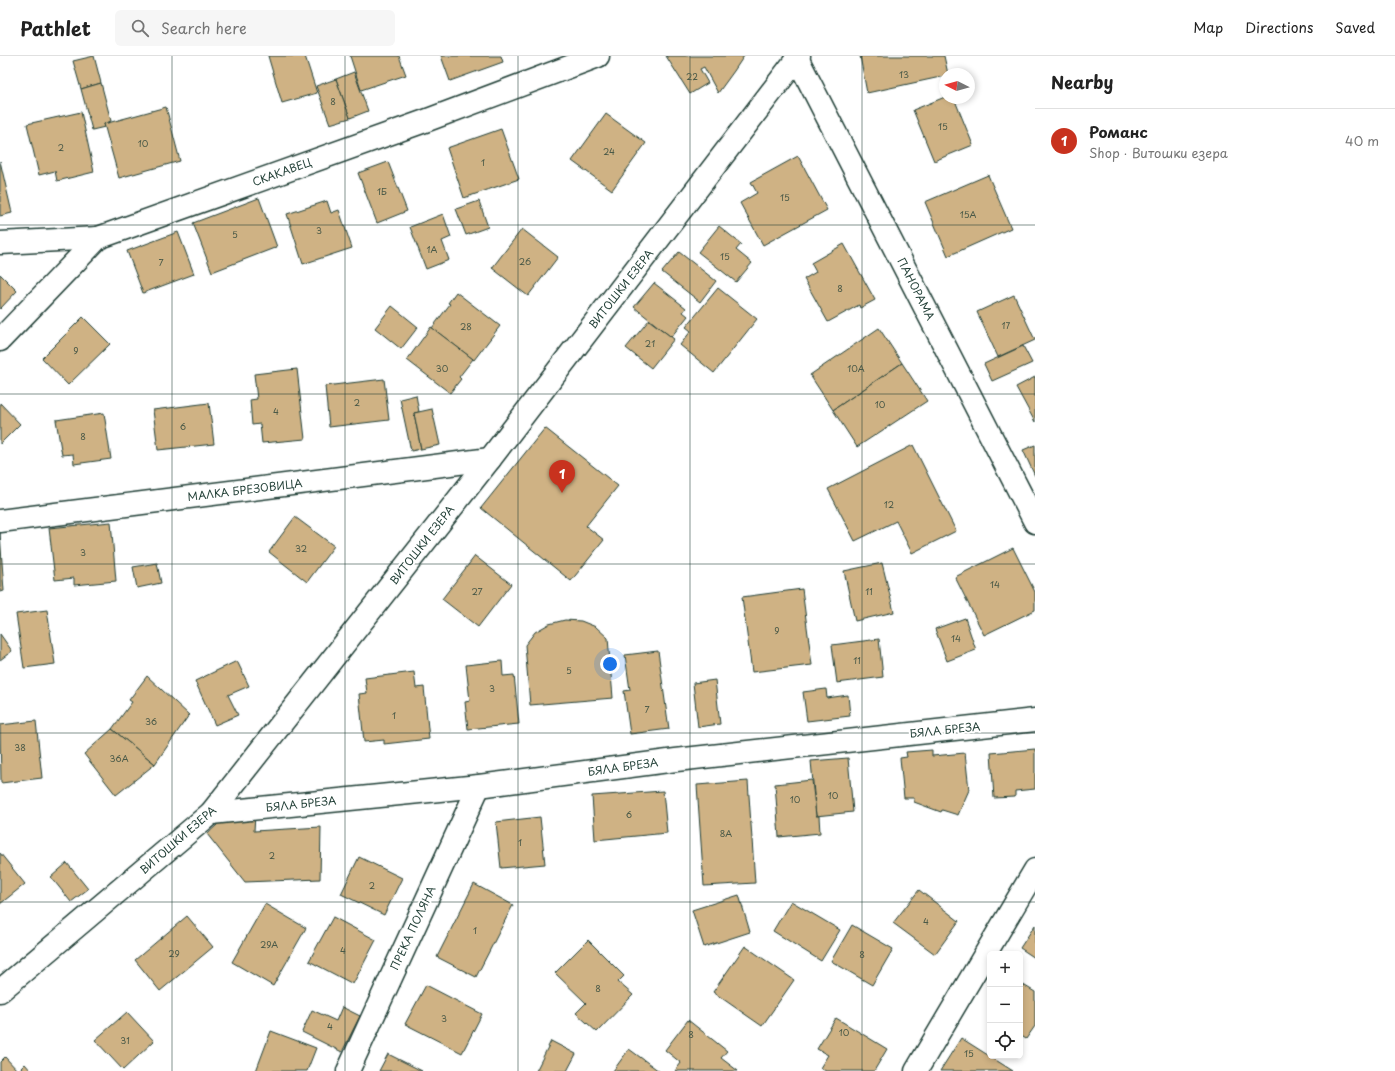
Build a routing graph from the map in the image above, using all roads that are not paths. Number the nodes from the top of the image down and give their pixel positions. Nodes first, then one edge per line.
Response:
1 (598, 56) edge
2 (798, 57) edge
3 (98, 238) junction
4 (0, 243) edge
5 (0, 340) edge
6 (490, 459) junction
7 (0, 521) edge
8 (1035, 522) edge
9 (1035, 720) edge
10 (479, 786) junction
11 (211, 814) junction
12 (1035, 870) edge
13 (0, 991) edge
14 (348, 1071) edge
15 (916, 1071) edge

1 - 3 street, СКАКАВЕЦ
2 - 6 street, ВИТОШКИ ЕЗЕРА
2 - 8 street, ПАНОРАМА
3 - 4 street
3 - 5 street, СКАКАВЕЦ
6 - 7 street, МАЛКА БРЕЗОВИЦА
6 - 11 street, ВИТОШКИ ЕЗЕРА
9 - 10 street, БЯЛА БРЕЗА
10 - 11 street, БЯЛА БРЕЗА
10 - 14 street, ПРЕКА ПОЛЯНА
11 - 13 street, ВИТОШКИ ЕЗЕРА
12 - 15 street

